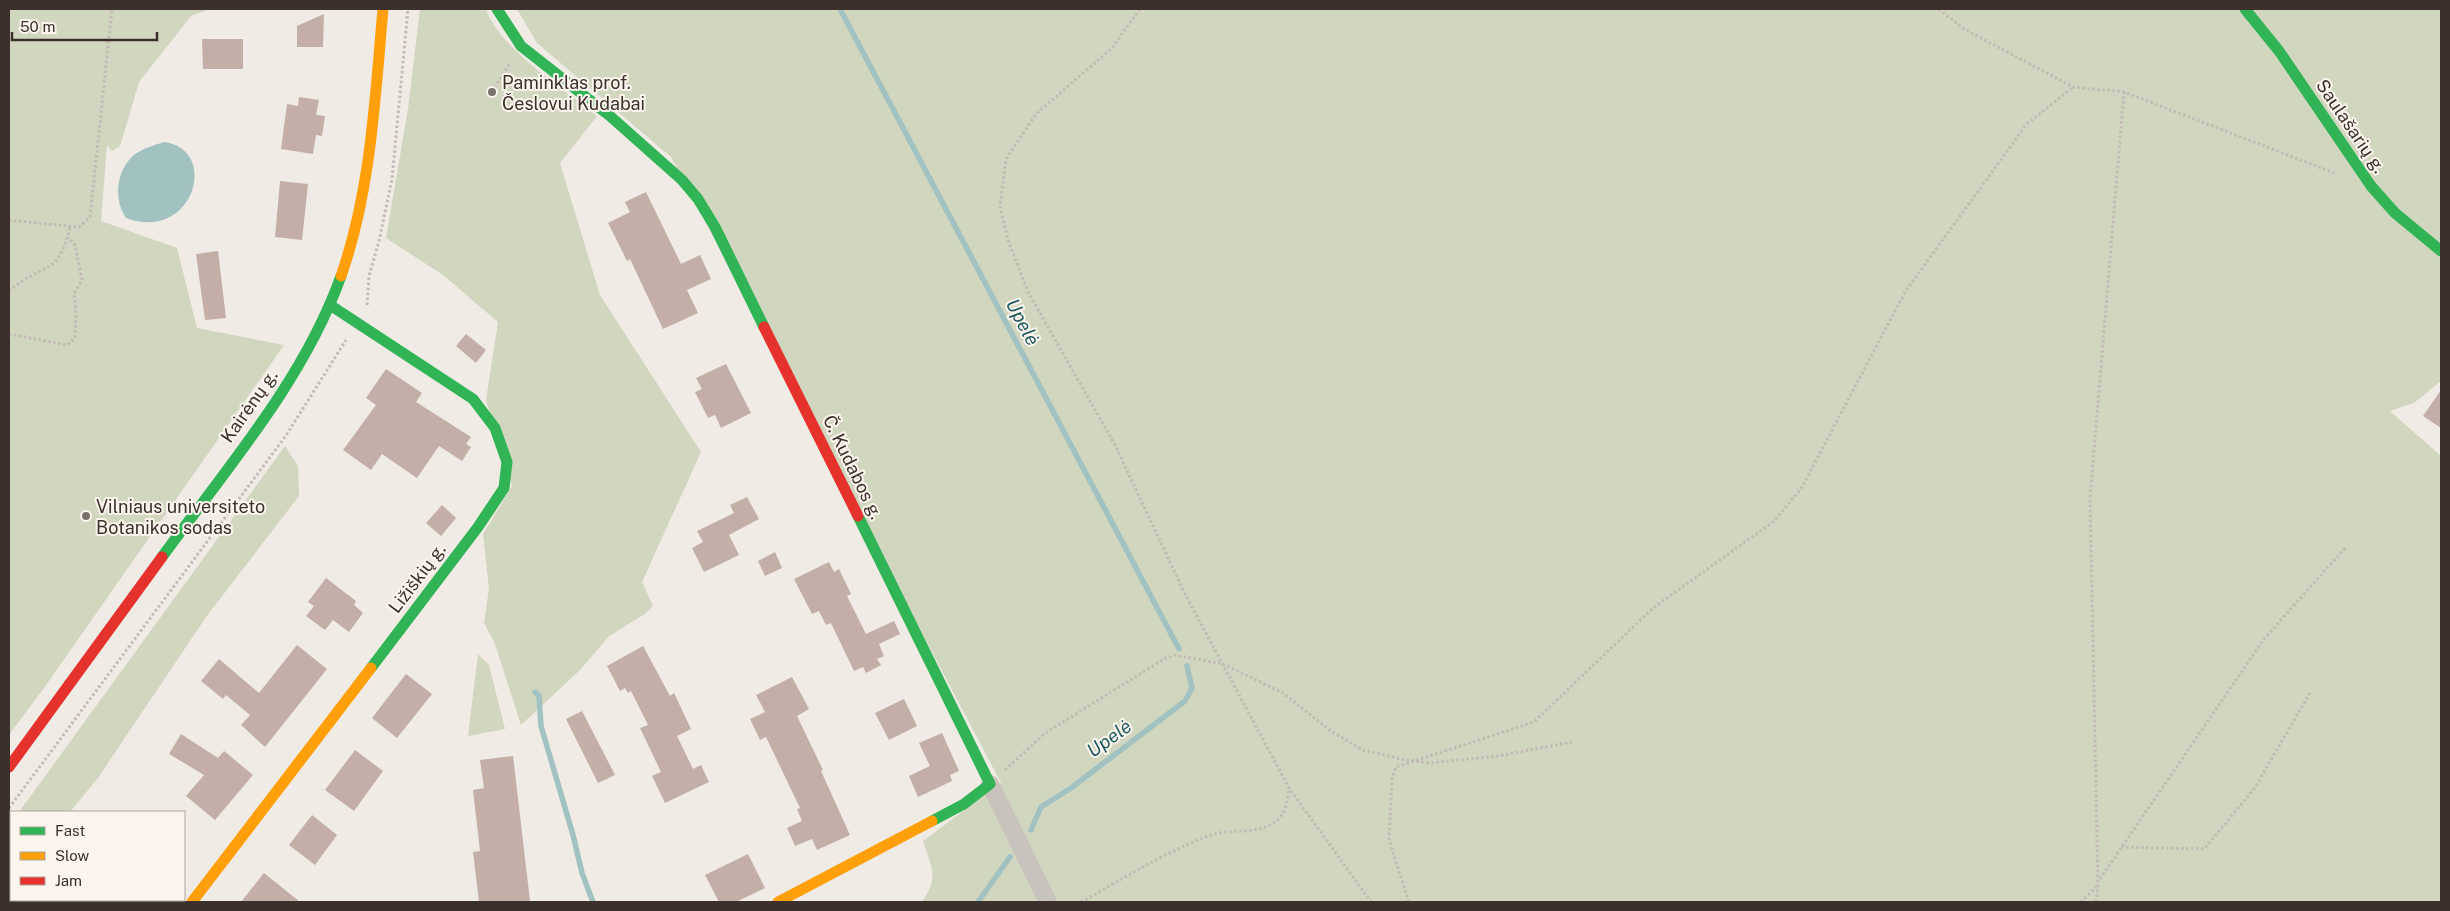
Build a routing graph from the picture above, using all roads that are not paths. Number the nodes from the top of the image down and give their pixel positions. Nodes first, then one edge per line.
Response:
1 (383, 9) edge
2 (497, 9) edge
3 (2245, 9) edge
4 (2441, 251) edge
5 (330, 305) junction
6 (9, 767) edge
7 (990, 784) junction
8 (192, 902) edge
9 (778, 902) edge
10 (1048, 902) edge

1 - 5 street, Kairėnų g.
2 - 7 street, Č. Kudabos g.
3 - 4 street, Saulašarių g.
5 - 6 street, Kairėnų g.
5 - 8 street, Ližiškių g.
7 - 9 street
7 - 10 street

